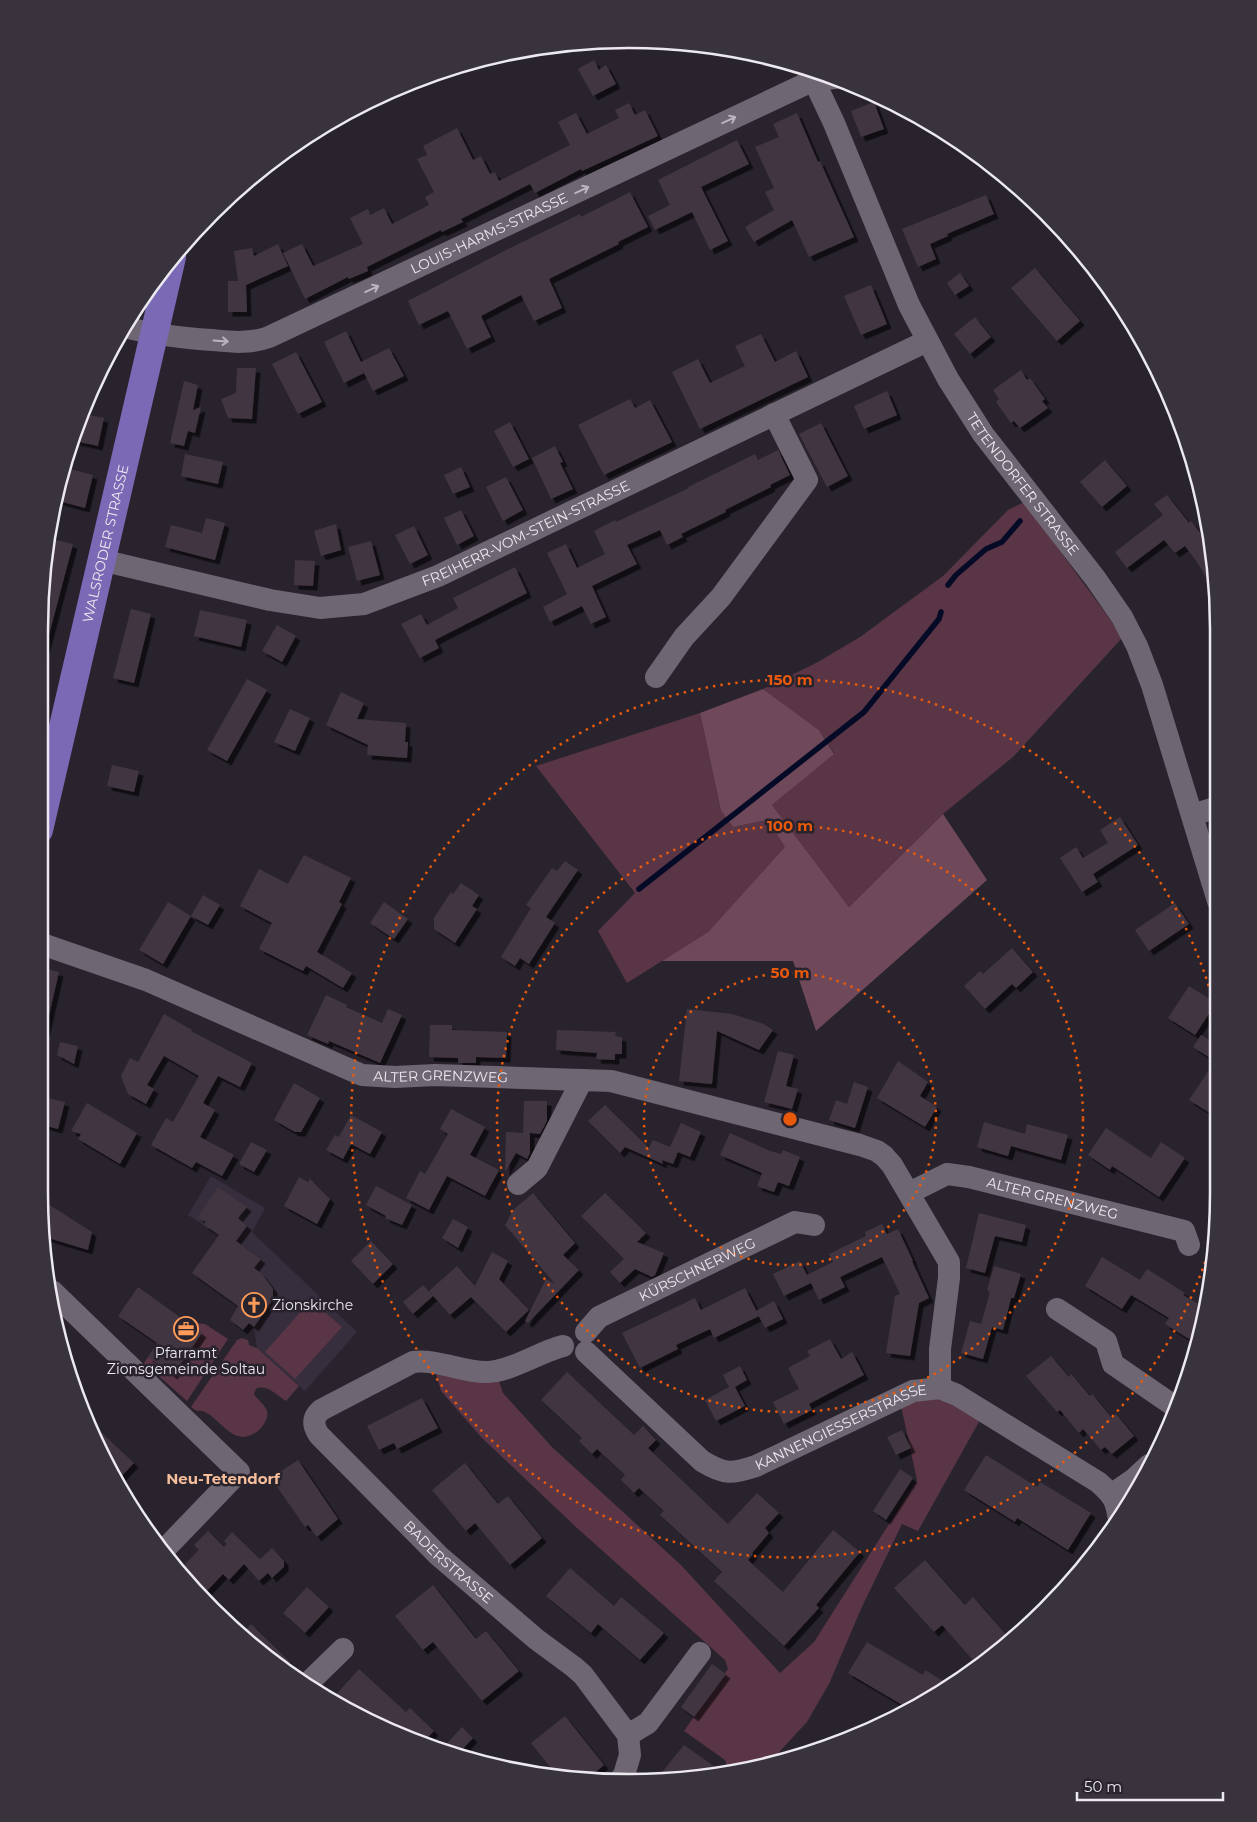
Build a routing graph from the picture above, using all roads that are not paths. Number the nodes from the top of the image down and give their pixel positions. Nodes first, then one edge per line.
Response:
1 (815, 78) edge
2 (820, 80) edge
3 (170, 272) edge
4 (131, 328) edge
5 (163, 336) junction
6 (927, 341) junction
7 (774, 414) junction
8 (101, 560) junction
9 (656, 677) dead end
10 (48, 791) edge
11 (1210, 809) edge
12 (1192, 814) junction
13 (1210, 874) edge
14 (48, 946) edge
15 (582, 1080) junction
16 (518, 1184) dead end
17 (910, 1193) junction
18 (814, 1225) dead end
19 (1189, 1245) dead end
20 (57, 1296) edge
21 (1057, 1310) dead end
22 (586, 1342) junction
23 (940, 1388) junction
24 (1170, 1403) edge
25 (1135, 1478) edge
26 (1112, 1494) junction
27 (1116, 1509) edge
28 (168, 1546) edge
29 (344, 1649) dead end
30 (700, 1653) dead end
31 (311, 1680) edge
32 (628, 1735) junction
33 (624, 1774) edge

5 -> 1 street, LOUIS-HARMS-STRASSE
2 - 6 street, TETENDORFER STRASSE
3 - 5 main road, WALSRODER STRASSE
4 - 5 street, LOUIS-HARMS-STRASSE
5 - 8 main road, WALSRODER STRASSE
6 - 7 street, FREIHERR-VOM-STEIN-STRASSE
6 - 12 street, TETENDORFER STRASSE
7 - 8 street, FREIHERR-VOM-STEIN-STRASSE
7 - 9 street
8 - 10 main road, WALSRODER STRASSE
11 - 12 street
12 - 13 street, TETENDORFER STRASSE
14 - 15 street, ALTER GRENZWEG
15 - 16 street
15 - 17 street, ALTER GRENZWEG
17 - 19 street, ALTER GRENZWEG
17 - 23 street, ALTER GRENZWEG
18 - 22 street, KÜRSCHNERWEG
20 - 28 street
21 - 24 street
22 - 23 street, KANNENGIESSERSTRASSE
22 - 32 street, BADERSTRASSE
23 - 26 street, KANNENGIESSERSTRASSE
25 - 26 street
26 - 27 street
29 - 31 street
30 - 32 street
32 - 33 street

